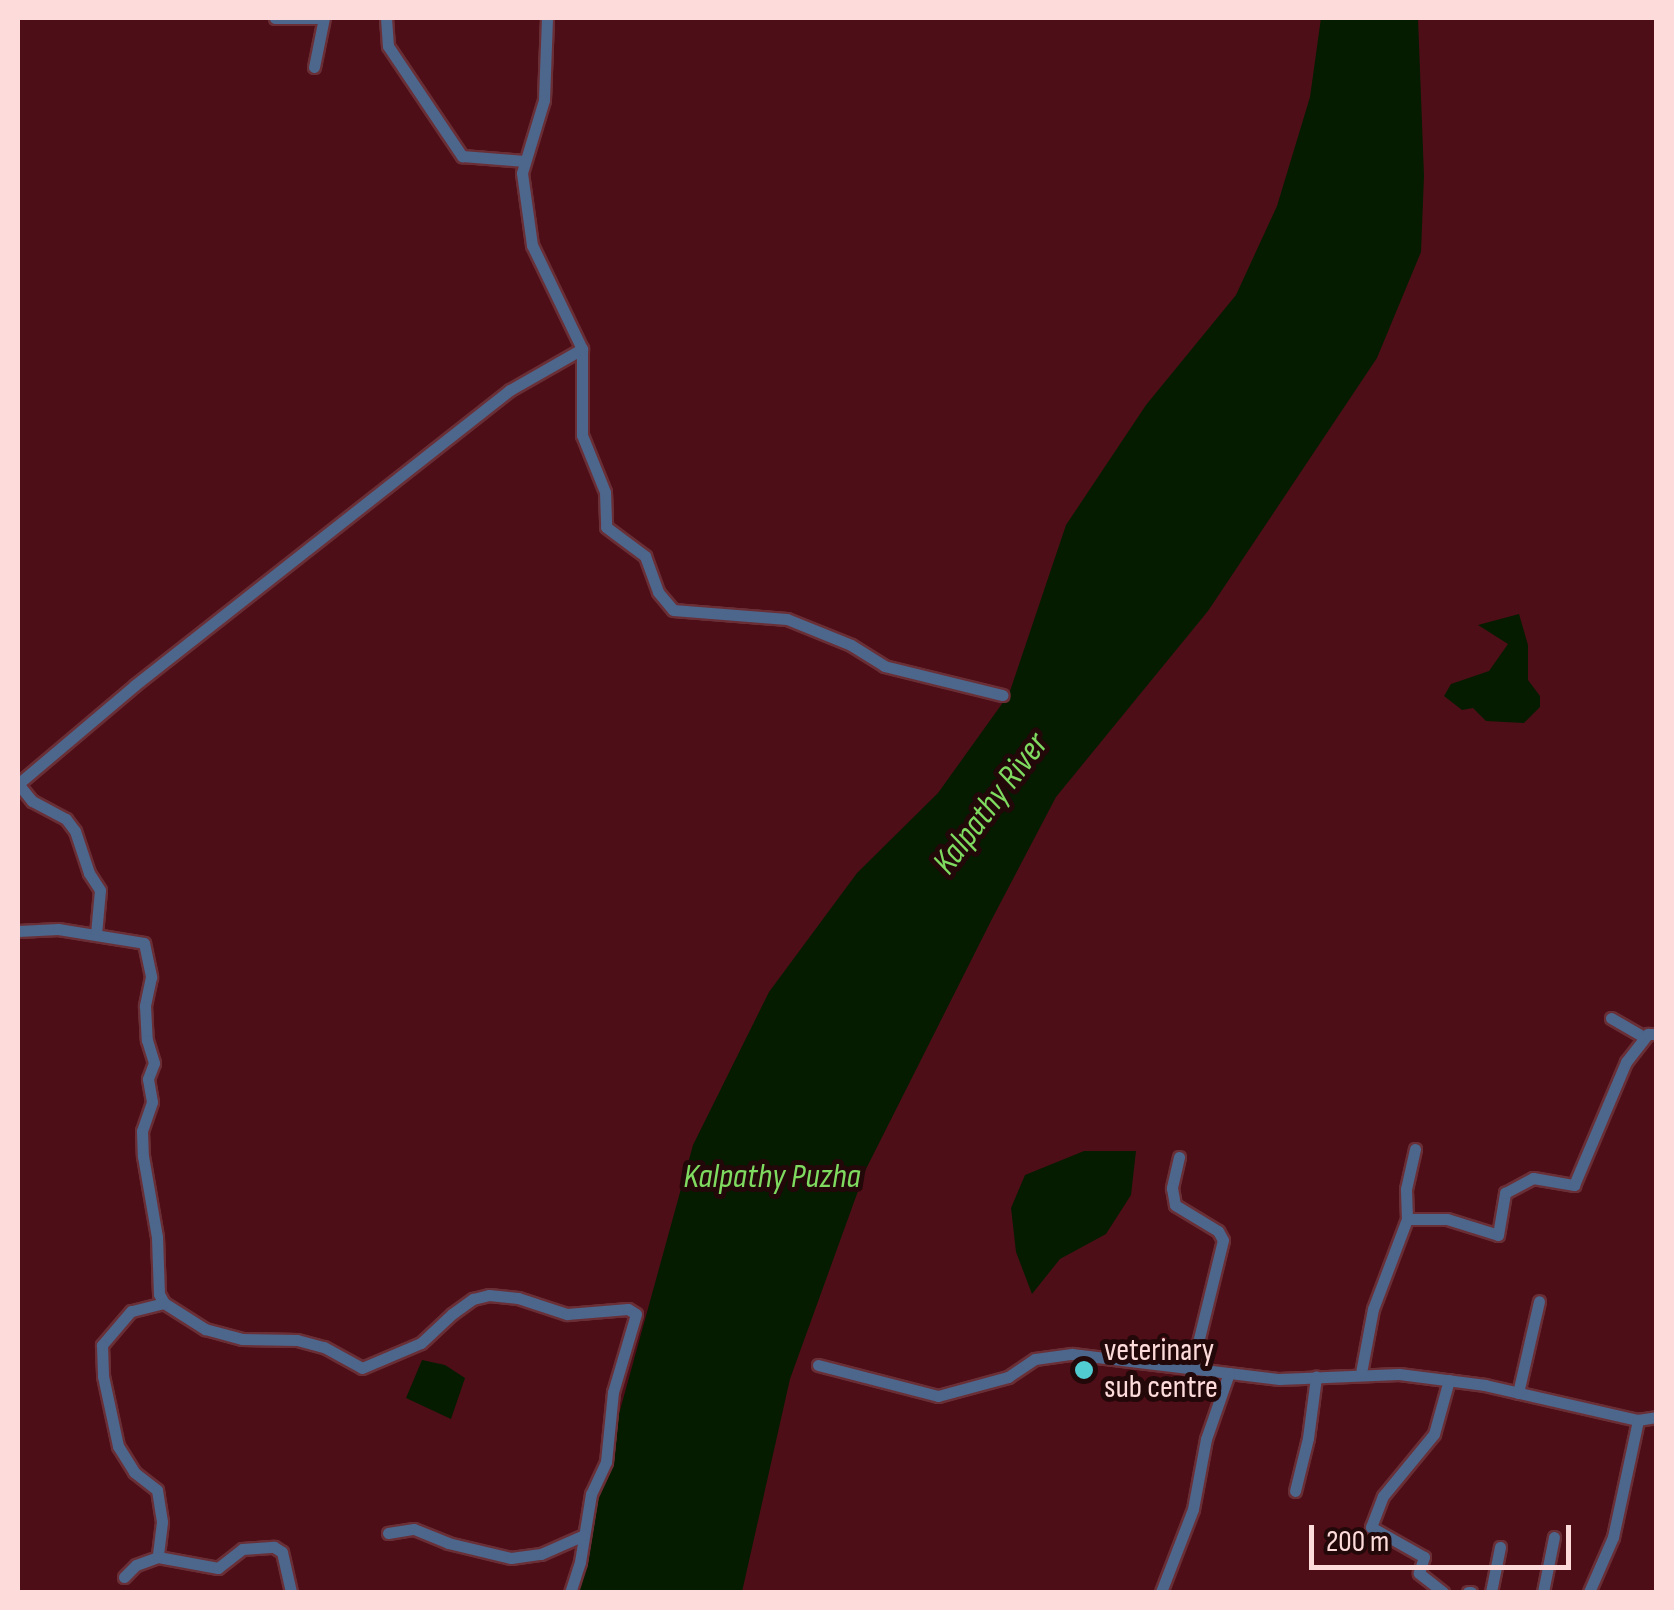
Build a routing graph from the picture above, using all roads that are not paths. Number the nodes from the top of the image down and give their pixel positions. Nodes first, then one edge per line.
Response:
1 (275, 18) edge
2 (321, 18) edge
3 (386, 18) edge
4 (547, 18) edge
5 (314, 67) dead end
6 (524, 161) junction
7 (582, 349) junction
8 (1002, 695) dead end
9 (18, 931) edge
10 (96, 934) junction
11 (1611, 1018) dead end
12 (1652, 1034) edge
13 (1415, 1149) dead end
14 (1179, 1157) dead end
15 (1407, 1219) junction
16 (1539, 1301) dead end
17 (164, 1303) junction
18 (818, 1364) dead end
19 (1192, 1366) junction
20 (1361, 1372) junction
21 (1229, 1373) junction
22 (1316, 1377) junction
23 (1449, 1380) junction
24 (1518, 1392) junction
25 (1656, 1418) edge
26 (1638, 1420) junction
27 (1295, 1490) dead end
28 (388, 1533) dead end
29 (584, 1535) junction
30 (1554, 1537) dead end
31 (1500, 1548) dead end
32 (158, 1556) junction
33 (124, 1577) dead end
34 (292, 1592) edge
35 (570, 1592) edge
36 (1160, 1592) edge
37 (1443, 1592) edge
38 (1491, 1592) edge
39 (1543, 1592) edge
40 (1589, 1592) edge

1 - 2 street
2 - 5 street
3 - 6 street
4 - 6 street
6 - 7 street
7 - 8 street
7 - 10 street
9 - 10 street
10 - 17 street
11 - 12 street
12 - 15 street
13 - 15 street
14 - 19 street
15 - 20 street
16 - 24 street
17 - 29 street
17 - 32 street
18 - 19 street
19 - 21 street
20 - 22 street
20 - 23 street
21 - 22 street
21 - 36 street
22 - 27 street
23 - 24 street
23 - 37 street
24 - 26 street
25 - 26 street
26 - 40 street
28 - 29 street
29 - 35 street
30 - 39 street
31 - 38 street
32 - 33 street
32 - 34 street

